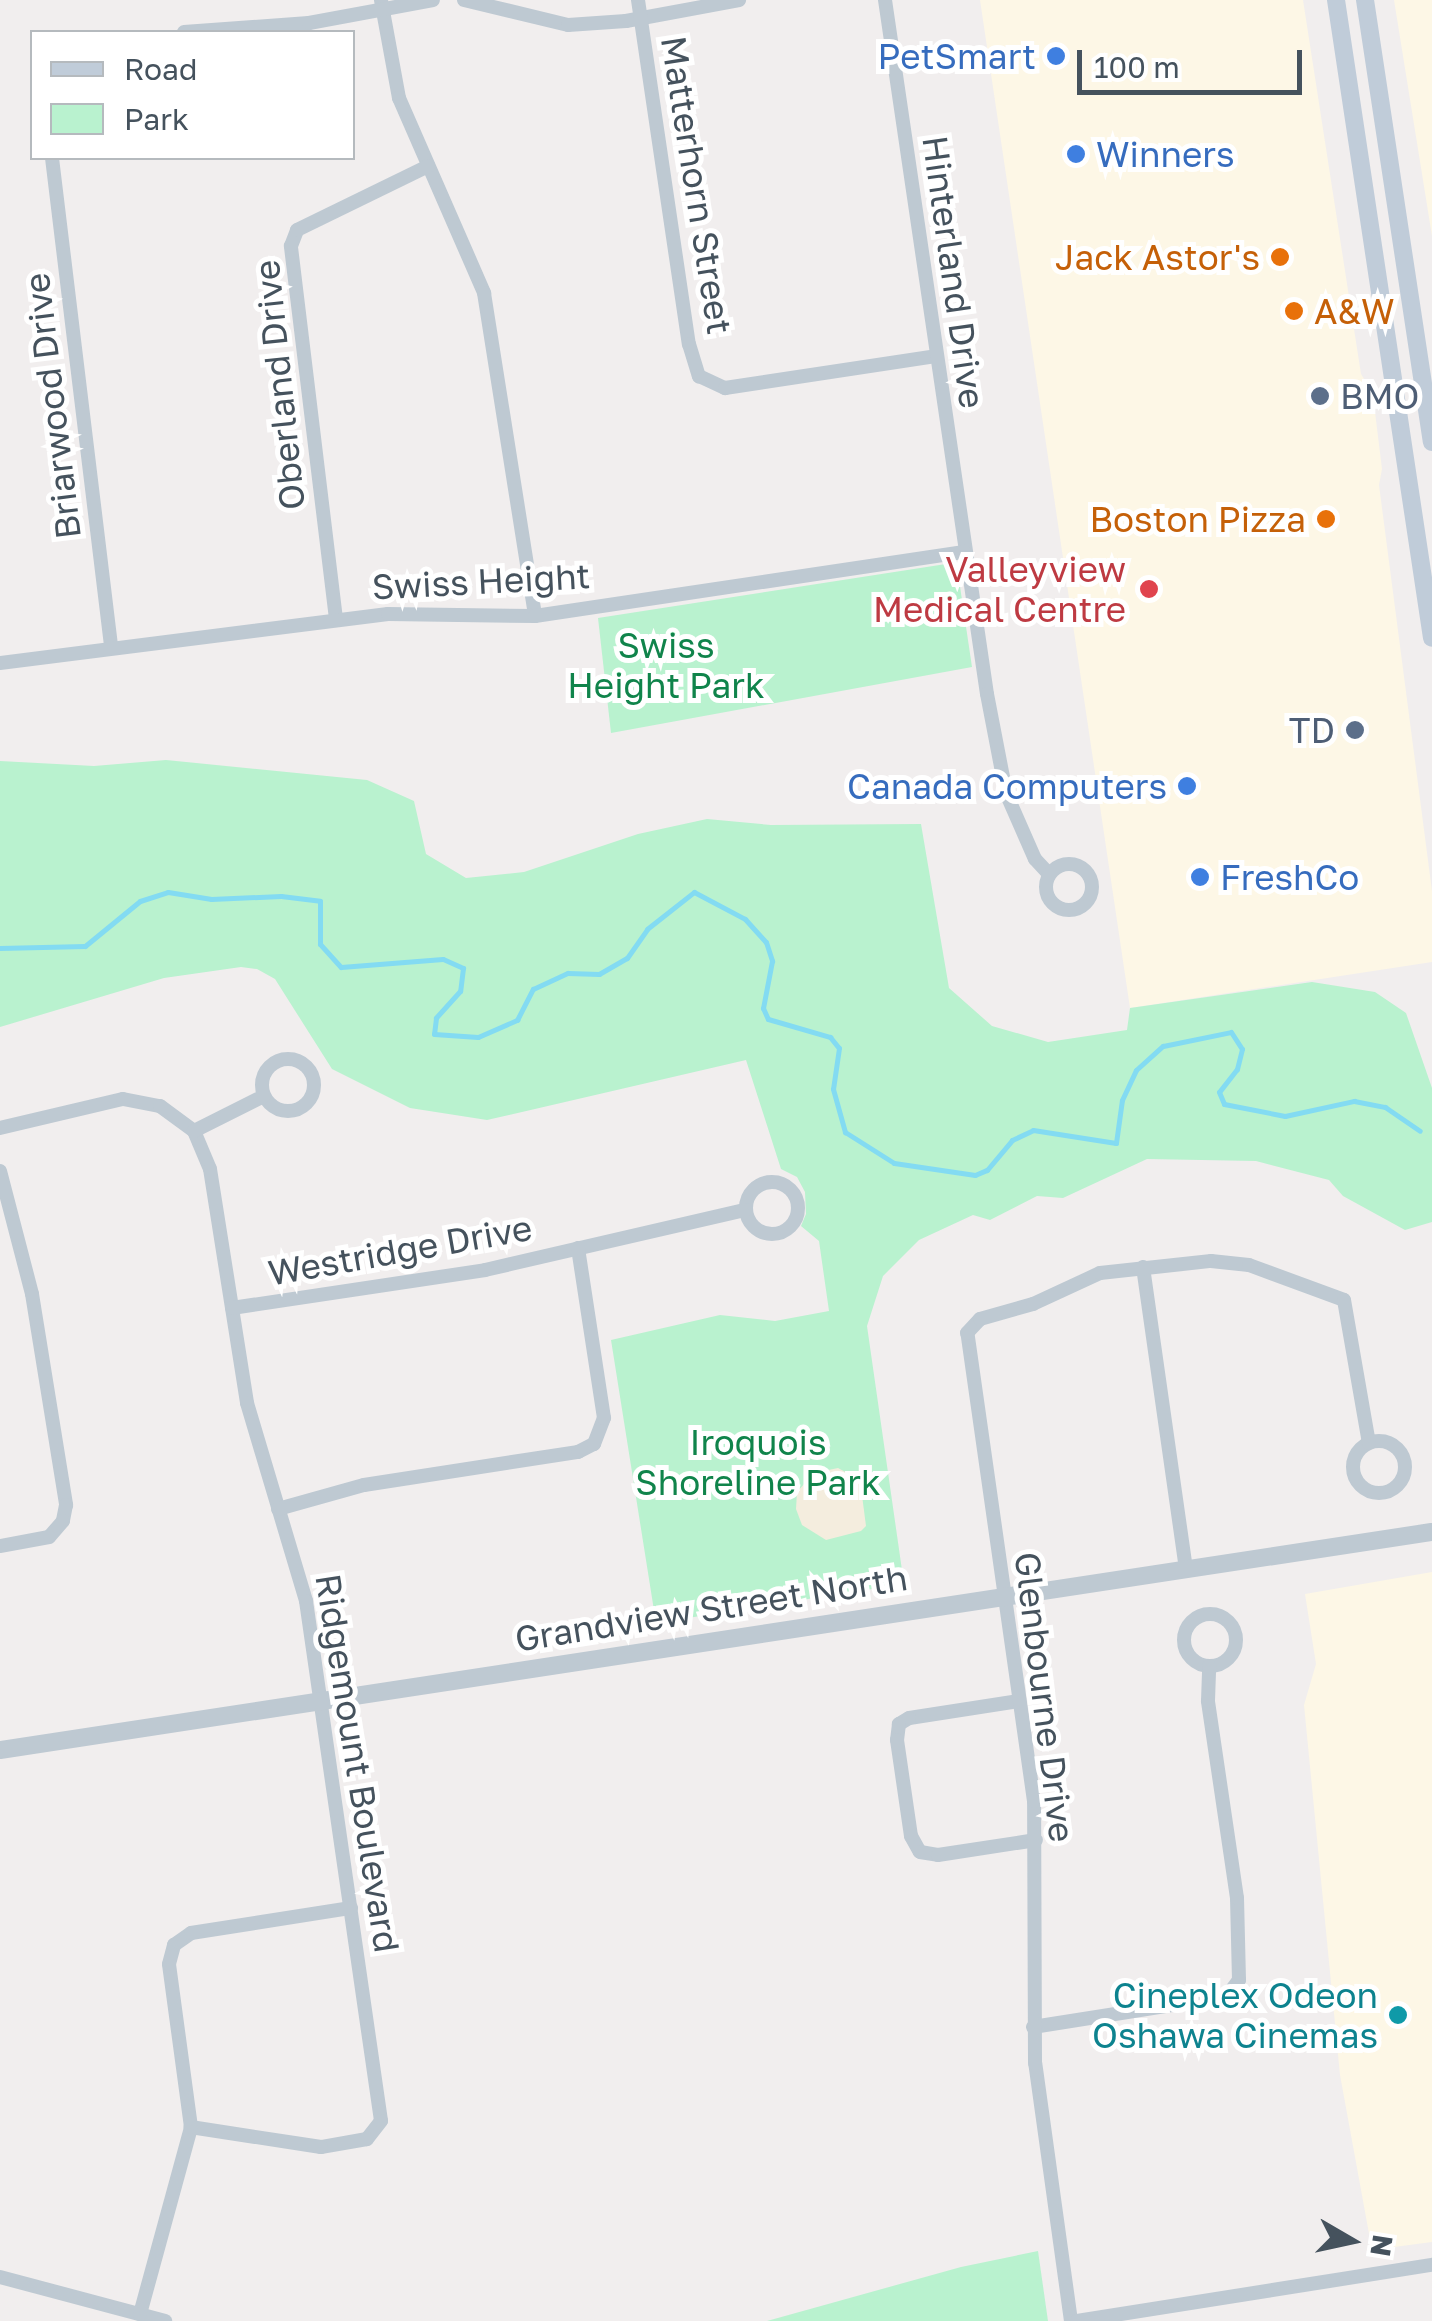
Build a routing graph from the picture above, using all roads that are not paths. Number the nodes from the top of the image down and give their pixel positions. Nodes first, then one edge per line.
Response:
1 (433, 0) edge
2 (464, 0) edge
3 (638, 0) edge
4 (739, 0) edge
5 (885, 0) edge
6 (1336, 0) edge
7 (1366, 0) edge
8 (382, 6) edge
9 (641, 16) junction
10 (199, 30) edge
11 (52, 160) edge
12 (428, 166) junction
13 (936, 356) junction
14 (1432, 442) edge
15 (964, 552) junction
16 (535, 616) junction
17 (336, 620) junction
18 (1432, 638) edge
19 (111, 647) junction
20 (0, 663) edge
21 (1049, 874) dead end
22 (264, 1096) dead end
23 (0, 1128) edge
24 (194, 1131) junction
25 (0, 1171) edge
26 (746, 1210) dead end
27 (578, 1248) junction
28 (1143, 1268) junction
29 (232, 1308) junction
30 (1369, 1443) dead end
31 (278, 1509) junction
32 (1432, 1532) edge
33 (0, 1546) edge
34 (1186, 1568) junction
35 (1002, 1596) junction
36 (1209, 1666) dead end
37 (320, 1700) junction
38 (1018, 1700) junction
39 (0, 1750) edge
40 (1036, 1840) junction
41 (351, 1908) junction
42 (1032, 2027) junction
43 (191, 2127) junction
44 (1432, 2264) edge
45 (0, 2276) edge
46 (140, 2314) junction
47 (165, 2321) edge
48 (1074, 2321) edge

1 - 8 street
2 - 9 street
3 - 9 street, Matterhorn Street
4 - 9 street
5 - 13 street, Hinterland Drive
6 - 18 main road
7 - 14 main road
8 - 10 street
8 - 12 street
9 - 13 street, Matterhorn Street
11 - 19 street, Briarwood Drive
12 - 16 street
12 - 17 street, Oberland Drive
13 - 15 street, Hinterland Drive
15 - 16 street, Swiss Height
15 - 21 street, Hinterland Drive
16 - 17 street, Swiss Height
17 - 19 street, Swiss Height
19 - 20 street, Swiss Height
22 - 24 street
23 - 24 street
24 - 29 street, Ridgemount Boulevard
25 - 33 street
26 - 27 street, Westridge Drive
27 - 29 street, Westridge Drive
27 - 31 street
28 - 30 street
28 - 34 street
28 - 35 street, Glenbourne Drive
29 - 31 street, Ridgemount Boulevard
31 - 37 street, Ridgemount Boulevard
32 - 34 street, Grandview Street North
34 - 35 street, Grandview Street North
35 - 37 street, Grandview Street North
35 - 38 street, Glenbourne Drive
36 - 42 street
37 - 39 street, Grandview Street North
37 - 41 street, Ridgemount Boulevard
38 - 40 street, Glenbourne Drive
38 - 40 street
40 - 42 street, Glenbourne Drive
41 - 43 street
41 - 43 street, Ridgemount Boulevard
42 - 48 street, Glenbourne Drive
43 - 46 street
44 - 48 street
45 - 46 street
46 - 47 street

